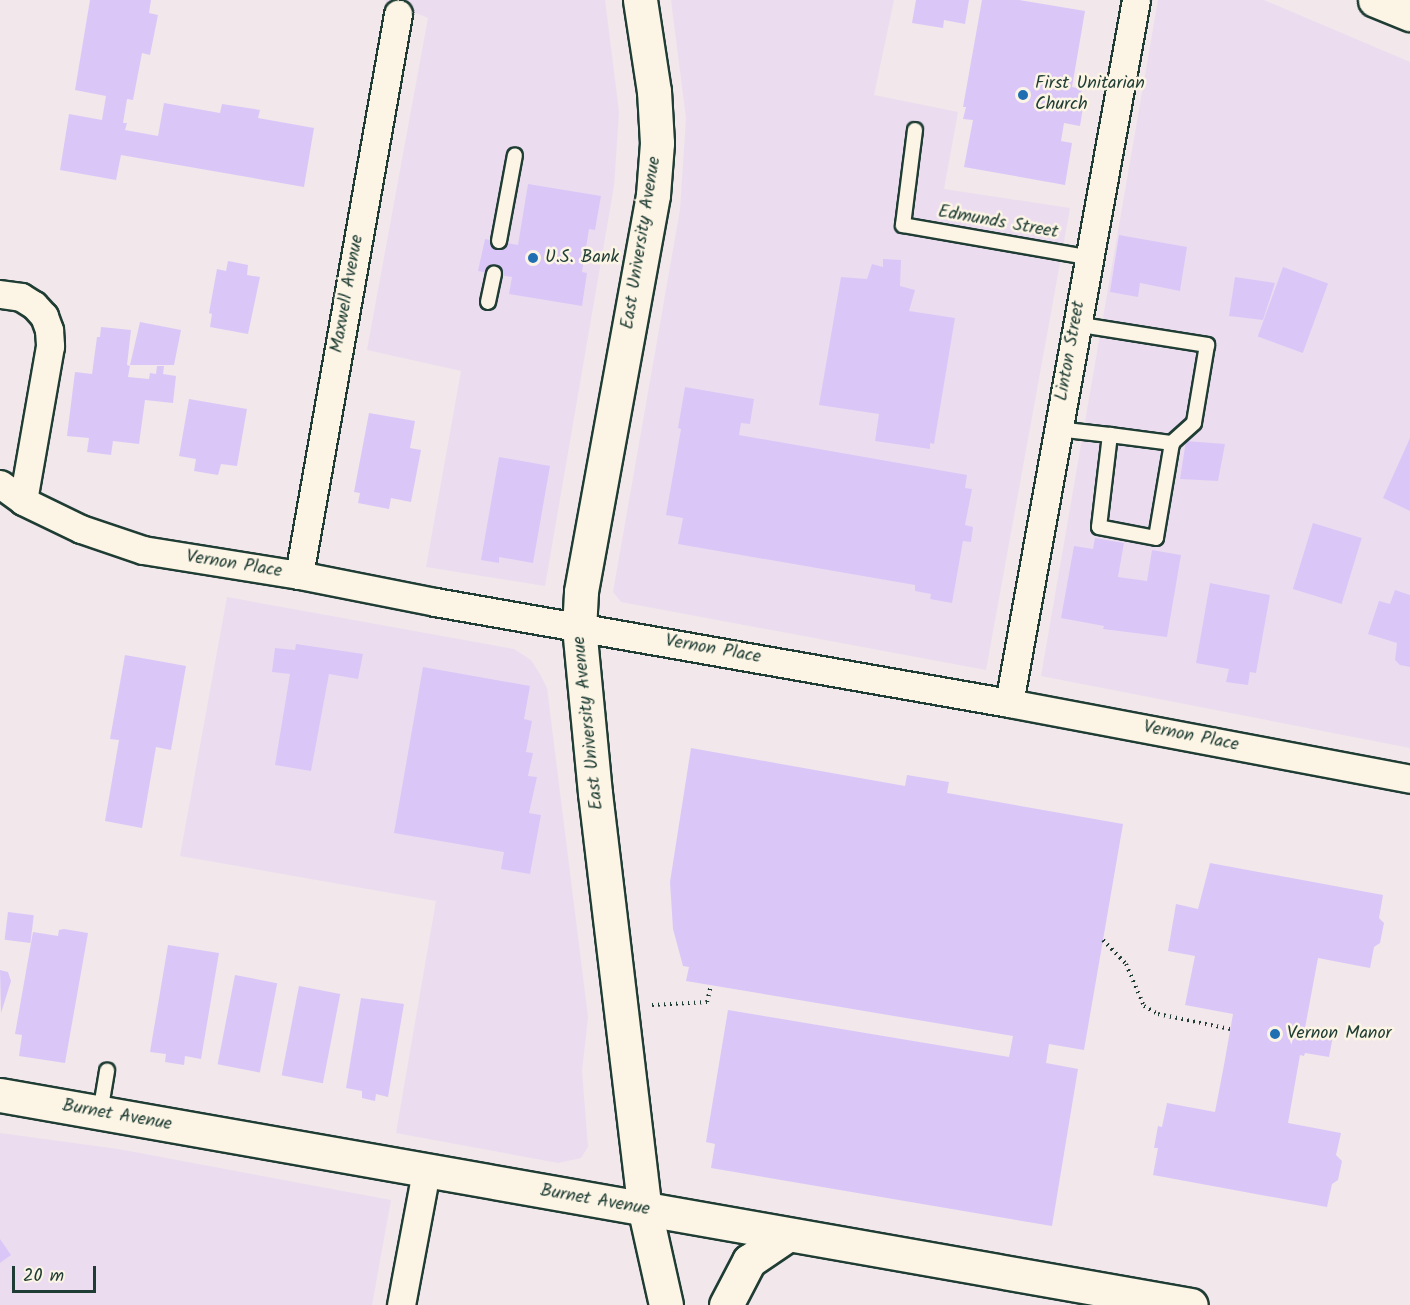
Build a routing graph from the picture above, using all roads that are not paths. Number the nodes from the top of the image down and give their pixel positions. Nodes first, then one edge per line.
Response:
1 (640, 0) edge
2 (1136, 0) edge
3 (1375, 0) edge
4 (398, 14) dead end
5 (1410, 14) edge
6 (915, 130) dead end
7 (515, 155) dead end
8 (499, 242) dead end
9 (1087, 257) junction
10 (494, 274) dead end
11 (0, 294) edge
12 (488, 302) dead end
13 (1075, 324) junction
14 (1057, 429) junction
15 (1110, 435) junction
16 (1172, 443) junction
17 (0, 484) edge
18 (23, 501) junction
19 (299, 575) junction
20 (579, 627) junction
21 (1009, 703) junction
22 (1410, 779) edge
23 (107, 1071) dead end
24 (0, 1095) edge
25 (100, 1113) junction
26 (426, 1171) junction
27 (645, 1210) junction
28 (787, 1235) junction
29 (401, 1305) edge
30 (666, 1305) edge
31 (726, 1305) edge
32 (1191, 1305) edge

1 - 20 street, East University Avenue
2 - 9 street, Linton Street
3 - 5 street
4 - 19 street, Maxwell Avenue
6 - 9 lane, Edmunds Street
7 - 8 lane
9 - 13 street, Linton Street
10 - 12 lane
11 - 18 street
13 - 14 street, Linton Street
13 - 16 lane
14 - 15 lane
14 - 21 street, Linton Street
15 - 16 lane
15 - 16 lane
17 - 18 street, Vernon Place
18 - 19 street, Vernon Place
19 - 20 street, Vernon Place
20 - 21 street, Vernon Place
20 - 27 street, East University Avenue
21 - 22 street, Vernon Place
23 - 25 lane
24 - 25 street, Burnet Avenue
25 - 26 street, Burnet Avenue
26 - 27 street, Burnet Avenue
26 - 29 street
27 - 28 street, Burnet Avenue
27 - 30 street, East University Avenue
28 - 31 street
28 - 32 street, Burnet Avenue

